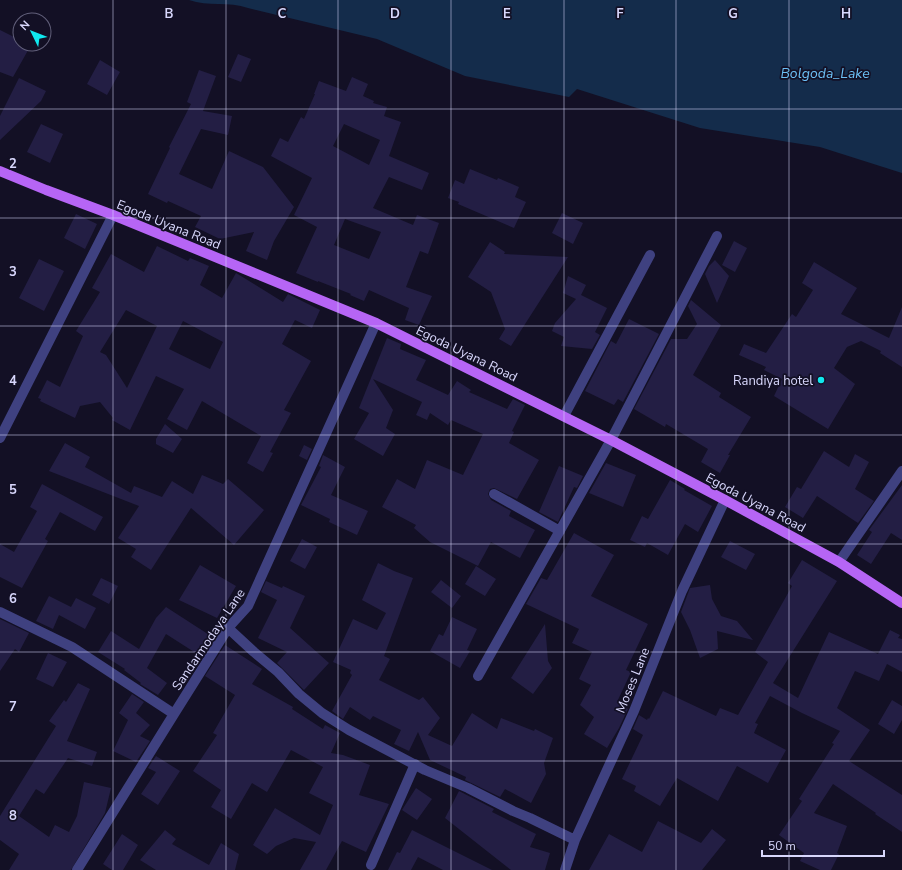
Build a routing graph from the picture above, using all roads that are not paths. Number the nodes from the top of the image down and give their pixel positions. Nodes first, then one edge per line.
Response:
1 (0, 171) edge
2 (113, 215) junction
3 (717, 236) dead end
4 (650, 255) dead end
5 (376, 323) junction
6 (564, 416) junction
7 (0, 438) edge
8 (611, 440) junction
9 (902, 471) edge
10 (494, 494) dead end
11 (726, 500) junction
12 (560, 531) junction
13 (839, 562) junction
14 (902, 603) edge
15 (0, 612) edge
16 (228, 628) junction
17 (478, 676) dead end
18 (174, 714) junction
19 (415, 764) junction
20 (575, 840) junction
21 (371, 865) dead end
22 (78, 870) edge
23 (565, 870) edge

1 - 2 main road, Egoda Uyana Road
2 - 5 main road, Egoda Uyana Road
2 - 7 street
3 - 8 street
4 - 6 street
5 - 6 main road, Egoda Uyana Road
5 - 16 street, Sandarmodaya Lane
6 - 8 main road, Egoda Uyana Road
8 - 11 main road, Egoda Uyana Road
8 - 12 street
9 - 13 street
10 - 12 street
11 - 13 main road, Egoda Uyana Road
11 - 20 street, Moses Lane
12 - 17 street
13 - 14 main road, Egoda Uyana Road
15 - 18 street
16 - 18 street, Sandarmodaya Lane
16 - 19 street
18 - 22 street, Sandarmodaya Lane
19 - 20 street
19 - 21 street
20 - 23 street, Moses Lane

